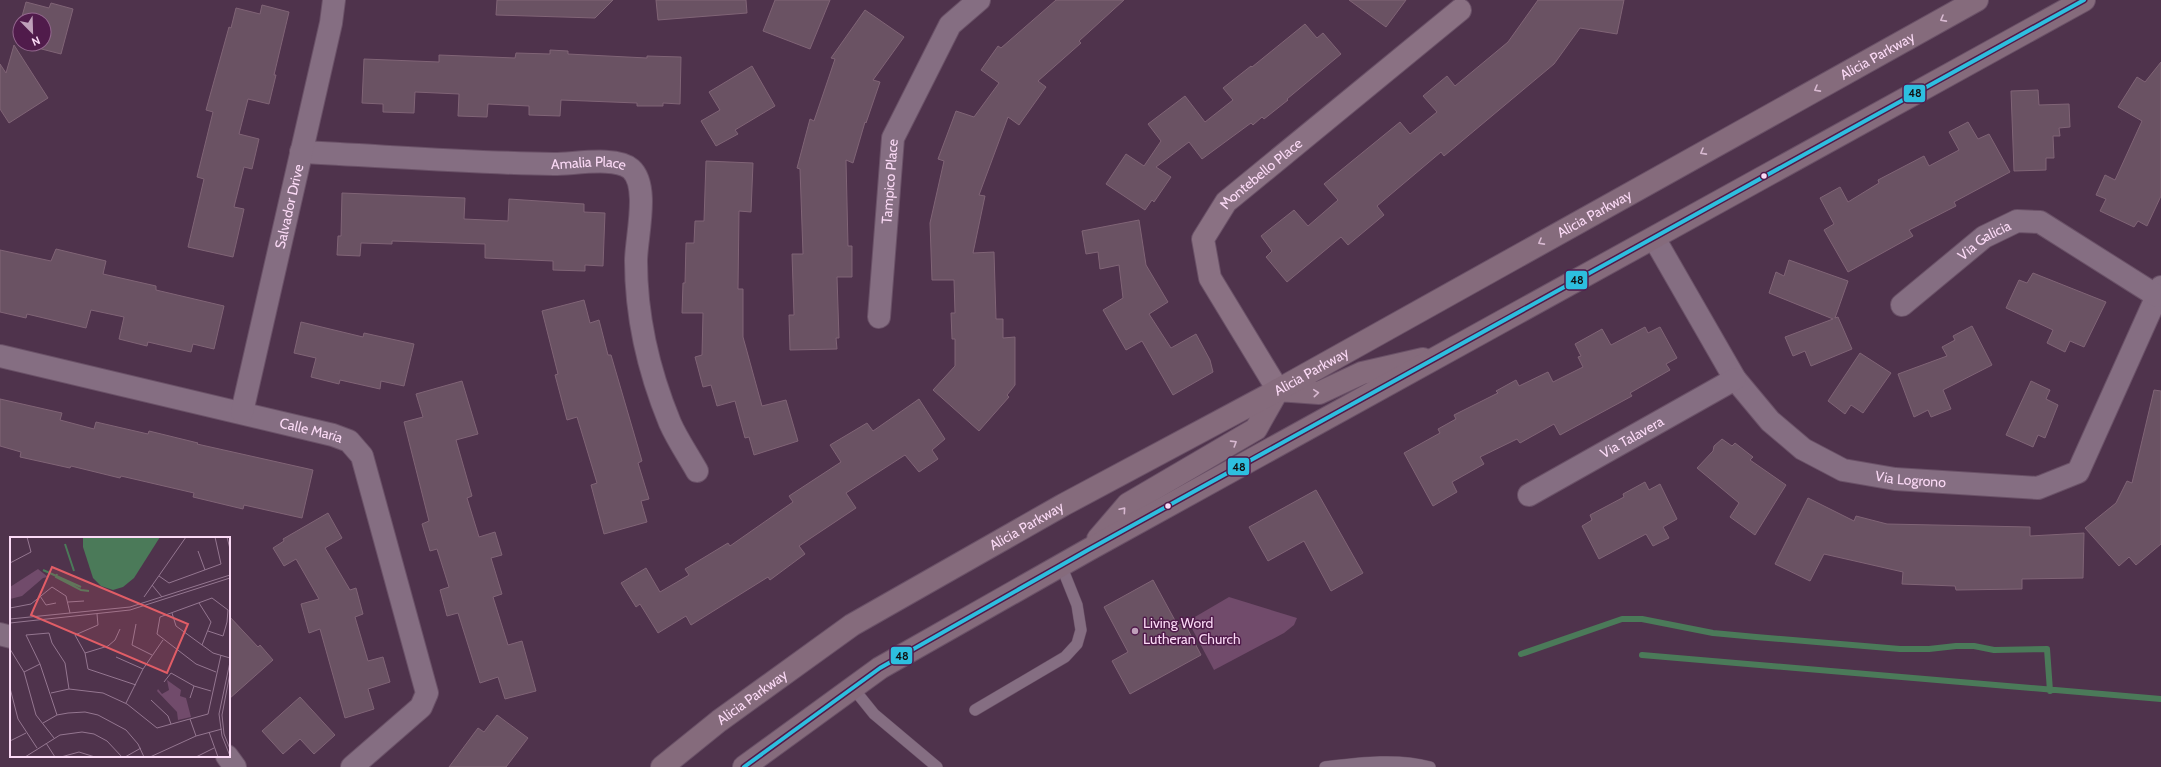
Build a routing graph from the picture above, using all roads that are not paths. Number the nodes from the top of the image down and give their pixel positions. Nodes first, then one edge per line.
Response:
1 (334, 0) edge
2 (979, 0) edge
3 (1977, 0) edge
4 (2084, 0) edge
5 (1461, 5) edge
6 (301, 152) junction
7 (1654, 238) junction
8 (2159, 291) edge
9 (1902, 305) dead end
10 (880, 317) dead end
11 (1444, 355) junction
12 (0, 356) edge
13 (1736, 379) junction
14 (1278, 390) junction
15 (242, 412) junction
16 (697, 471) dead end
17 (1529, 495) dead end
18 (1088, 550) junction
19 (1061, 565) junction
20 (0, 634) edge
21 (10, 637) edge
22 (853, 688) junction
23 (975, 710) dead end
24 (228, 757) edge
25 (235, 767) edge
26 (352, 767) edge
27 (662, 767) edge
28 (744, 767) edge
29 (937, 767) edge
30 (1325, 767) edge
31 (1430, 767) edge

1 - 6 street, Salvador Drive
2 - 10 street, Tampico Place
3 -> 14 main road, Alicia Parkway
4 - 7 main road
5 - 14 street, Montebello Place
6 - 15 street, Salvador Drive
6 - 16 street, Amalia Place
7 - 11 main road
7 - 13 street, Via Logrono
8 - 9 street, Via Galicia
8 - 13 street, Via Logrono
14 -> 11 main road
11 - 18 main road
12 - 15 street, Calle Maria
13 - 17 street, Via Talavera
18 -> 14 main road
14 - 27 main road, Alicia Parkway
15 - 26 street, Calle Maria
18 - 19 main road
19 - 22 main road
19 - 23 lane
20 - 21 street
22 - 28 main road
22 - 29 lane
24 - 25 street
30 - 31 lane

